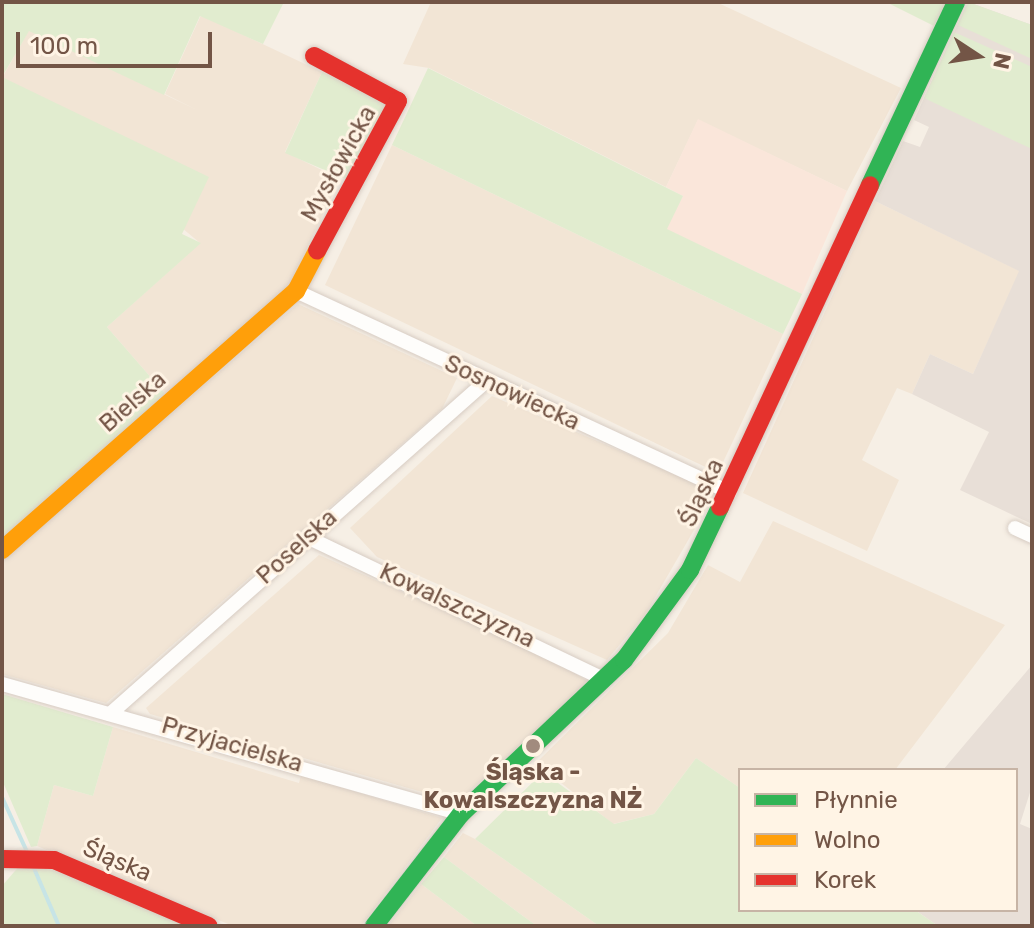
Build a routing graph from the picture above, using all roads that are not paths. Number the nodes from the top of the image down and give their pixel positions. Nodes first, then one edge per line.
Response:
1 (956, 2) edge
2 (314, 56) dead end
3 (296, 291) junction
4 (485, 382) junction
5 (730, 492) junction
6 (1015, 528) dead end
7 (1032, 536) edge
8 (307, 537) junction
9 (2, 550) edge
10 (605, 680) junction
11 (2, 684) edge
12 (110, 714) junction
13 (461, 814) junction
14 (2, 859) edge
15 (209, 926) edge
16 (374, 926) edge

1 - 5 street, Śląska
2 - 3 street, Mysłowicka
3 - 4 street, Sosnowiecka
3 - 9 street, Bielska
4 - 5 street, Sosnowiecka
4 - 8 street, Poselska
5 - 10 street, Śląska
6 - 7 street
8 - 10 street, Kowalszczyzna
8 - 12 street, Poselska
10 - 13 street, Śląska
11 - 12 street, Przyjacielska
12 - 13 street, Przyjacielska
13 - 16 street, Śląska
14 - 15 street, Śląska

